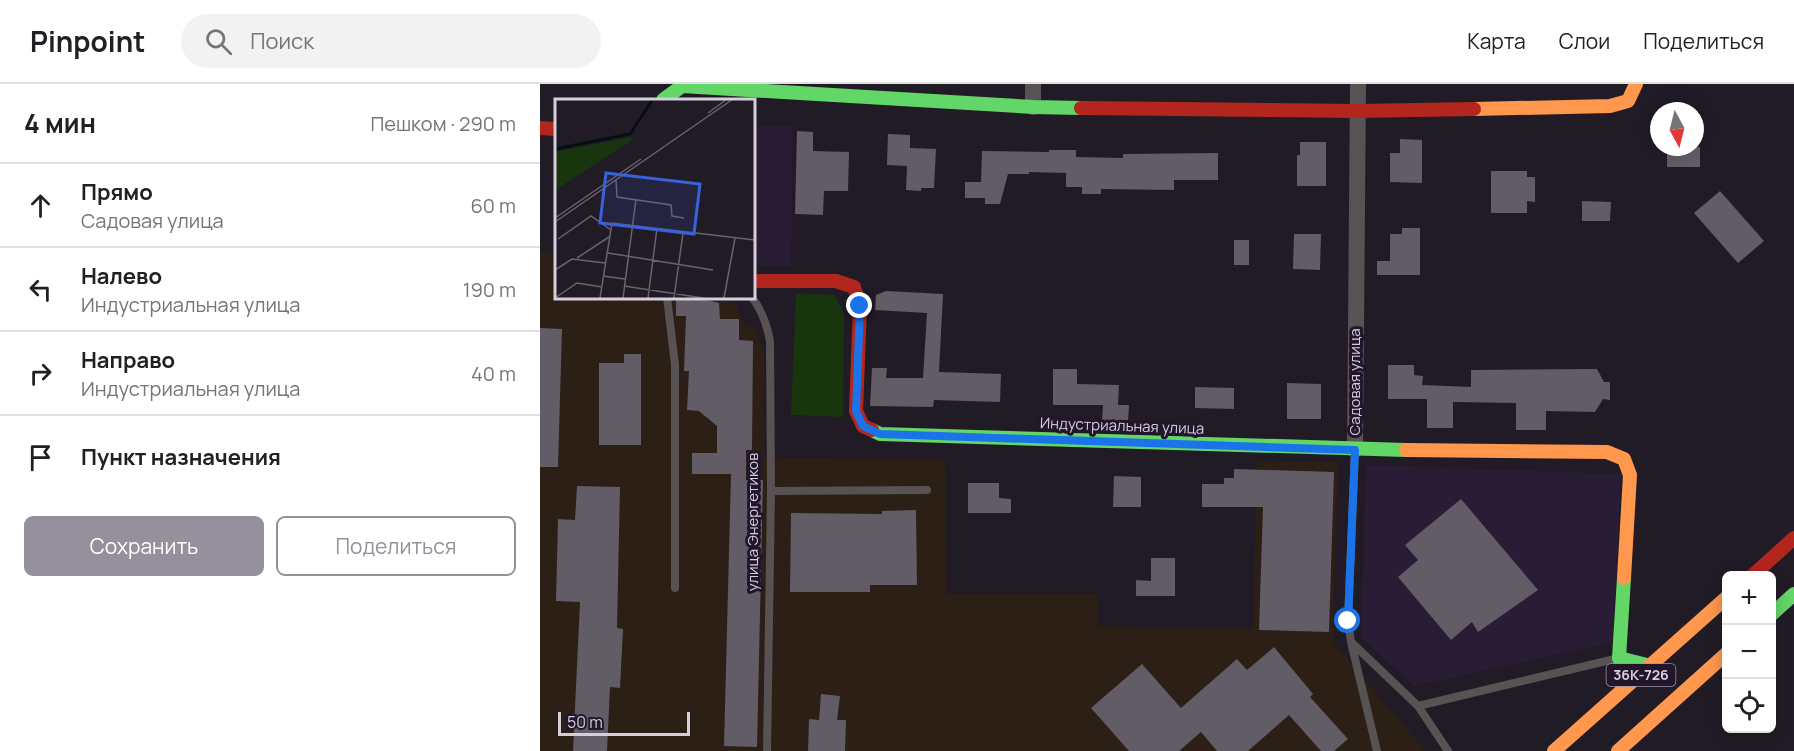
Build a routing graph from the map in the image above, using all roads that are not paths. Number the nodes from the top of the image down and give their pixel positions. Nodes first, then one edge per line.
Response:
1 (1033, 84) edge
2 (1358, 84) edge
3 (682, 85) edge
4 (1636, 86) edge
5 (664, 99) edge
6 (1033, 107) junction
7 (1357, 111) junction
8 (540, 128) edge
9 (555, 129) edge
10 (754, 280) edge
11 (667, 298) edge
12 (753, 298) edge
13 (1355, 450) junction
14 (927, 490) dead end
15 (771, 491) junction
16 (1794, 538) edge
17 (1758, 571) edge
18 (675, 588) dead end
19 (1794, 594) edge
20 (1722, 602) edge
21 (1776, 610) edge
22 (1351, 642) junction
23 (1619, 658) junction
24 (1722, 658) edge
25 (1651, 666) junction
26 (1418, 706) junction
27 (767, 751) edge
28 (1377, 751) edge
29 (1448, 751) edge
30 (1554, 751) edge
31 (1618, 751) edge

1 - 6 street
2 - 7 street, Садовая улица
3 - 5 street
3 - 6 street
4 - 7 street
6 - 7 street
7 - 13 street, Садовая улица
8 - 9 street
10 - 13 street, Индустриальная улица
11 - 18 lane
12 - 15 lane, улица Энергетиков
13 - 22 lane, Садовая улица
13 - 23 street, Индустриальная улица
14 - 15 lane
15 - 27 lane, улица Энергетиков
16 - 17 street
19 - 21 street
20 - 25 street, 36К-726
22 - 26 lane
22 - 28 lane, Садовая улица
23 - 25 street
23 - 26 lane
24 - 31 street, 36К-726
25 - 30 street, 36К-726
26 - 29 lane

